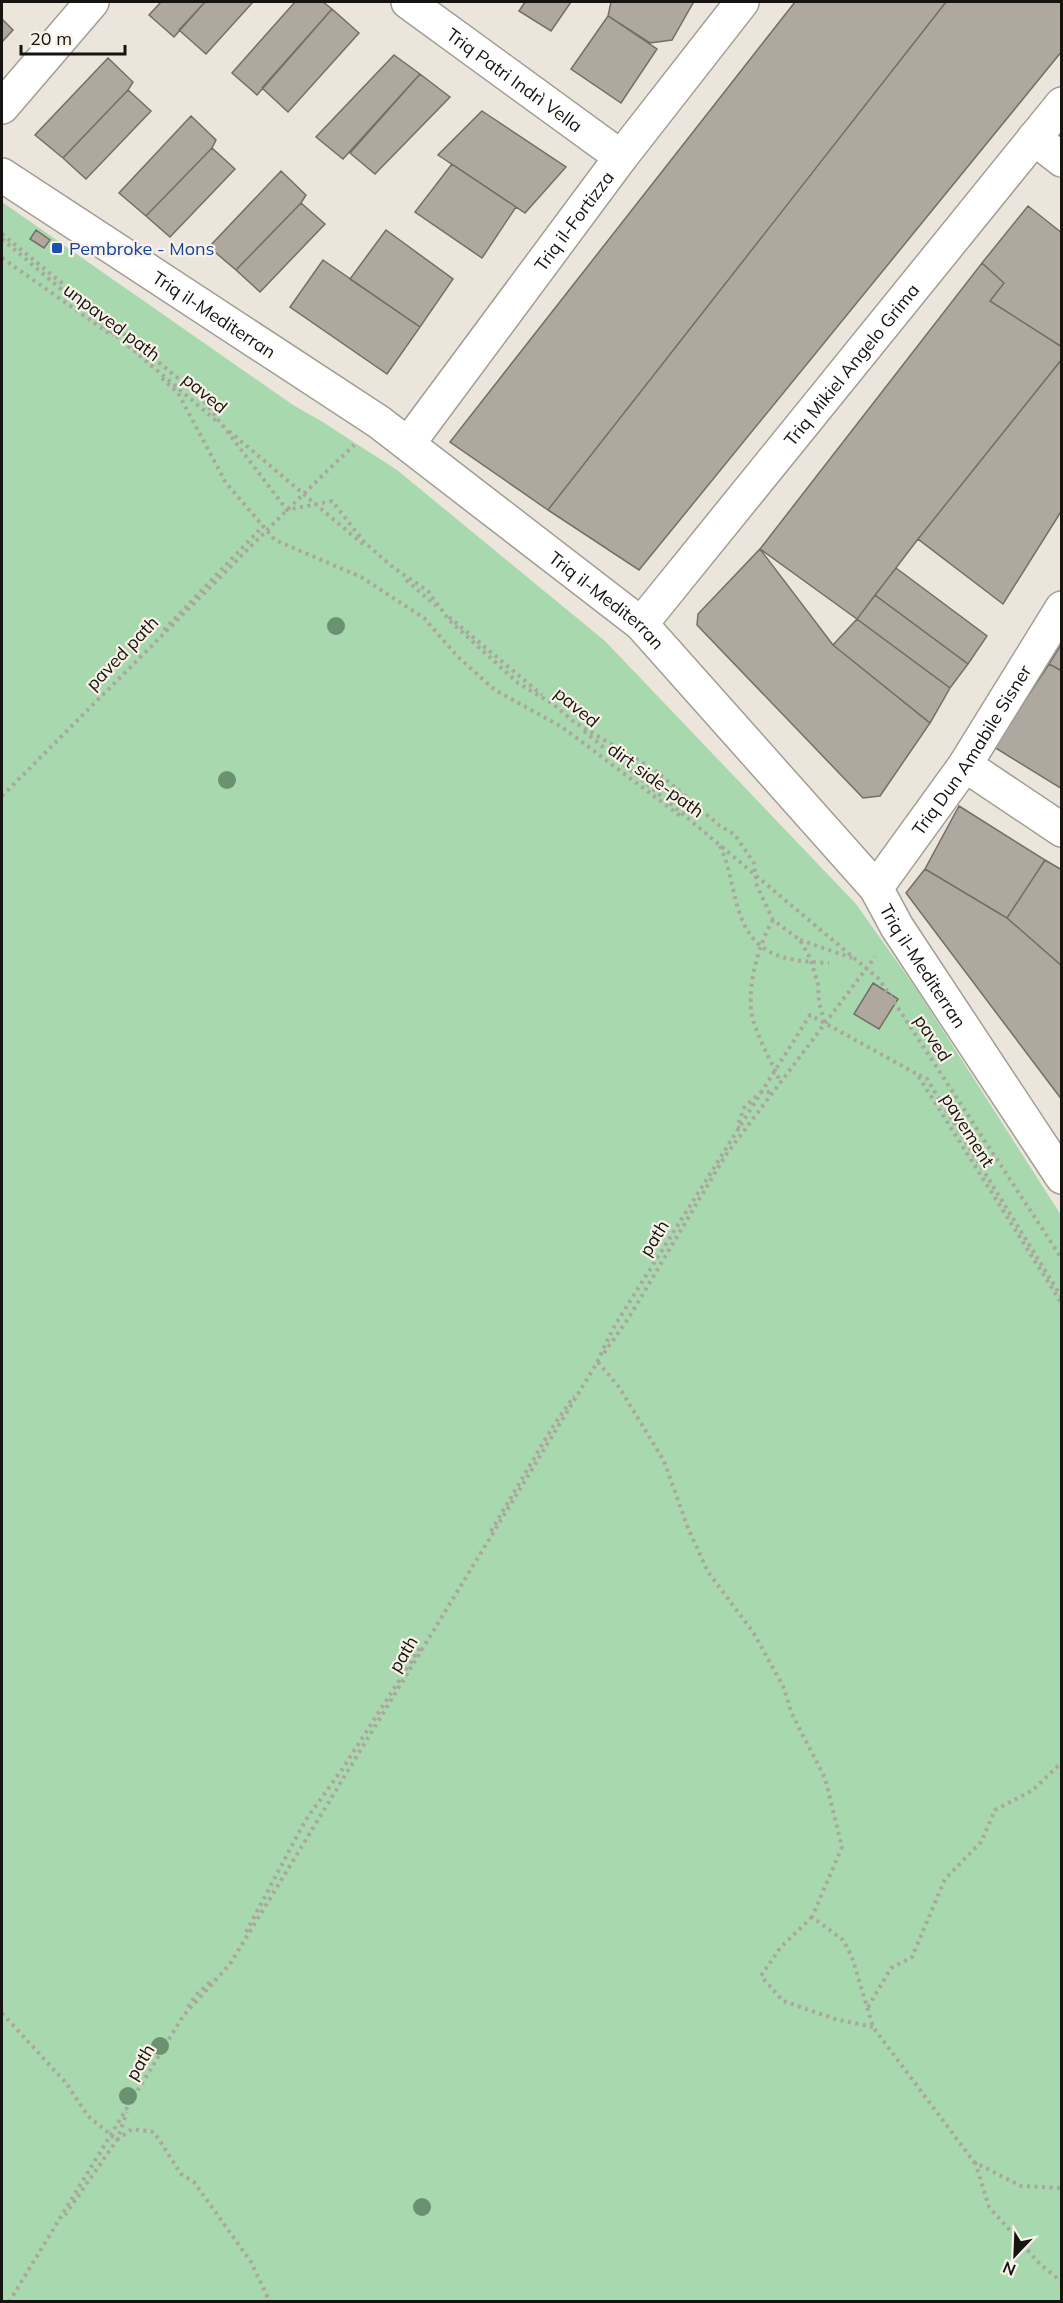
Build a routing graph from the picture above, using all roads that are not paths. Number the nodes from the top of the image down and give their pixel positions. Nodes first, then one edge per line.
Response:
1 (92, 2) edge
2 (408, 2) edge
3 (742, 2) edge
4 (1062, 104) edge
5 (2, 106) edge
6 (1034, 138) junction
7 (621, 158) junction
8 (1062, 160) edge
9 (2, 175) edge
10 (408, 444) junction
11 (1062, 608) edge
12 (640, 624) junction
13 (965, 765) junction
14 (1062, 830) edge
15 (876, 888) junction
16 (1062, 1177) edge

1 - 5 street
2 - 7 street, Triq Patri Indrì Vella
3 - 7 street, Triq il-Fortizza
4 - 6 street, Triq Mikiel Angelo Grima
6 - 8 street
6 - 12 street, Triq Mikiel Angelo Grima
7 - 10 street, Triq il-Fortizza
9 - 10 street, Triq il-Mediterran
10 - 12 street, Triq il-Mediterran
11 - 13 street, Triq Dun Amabile Sisner
12 - 15 street, Triq il-Mediterran
13 - 14 street
13 - 15 street, Triq Dun Amabile Sisner
15 - 16 street, Triq il-Mediterran

